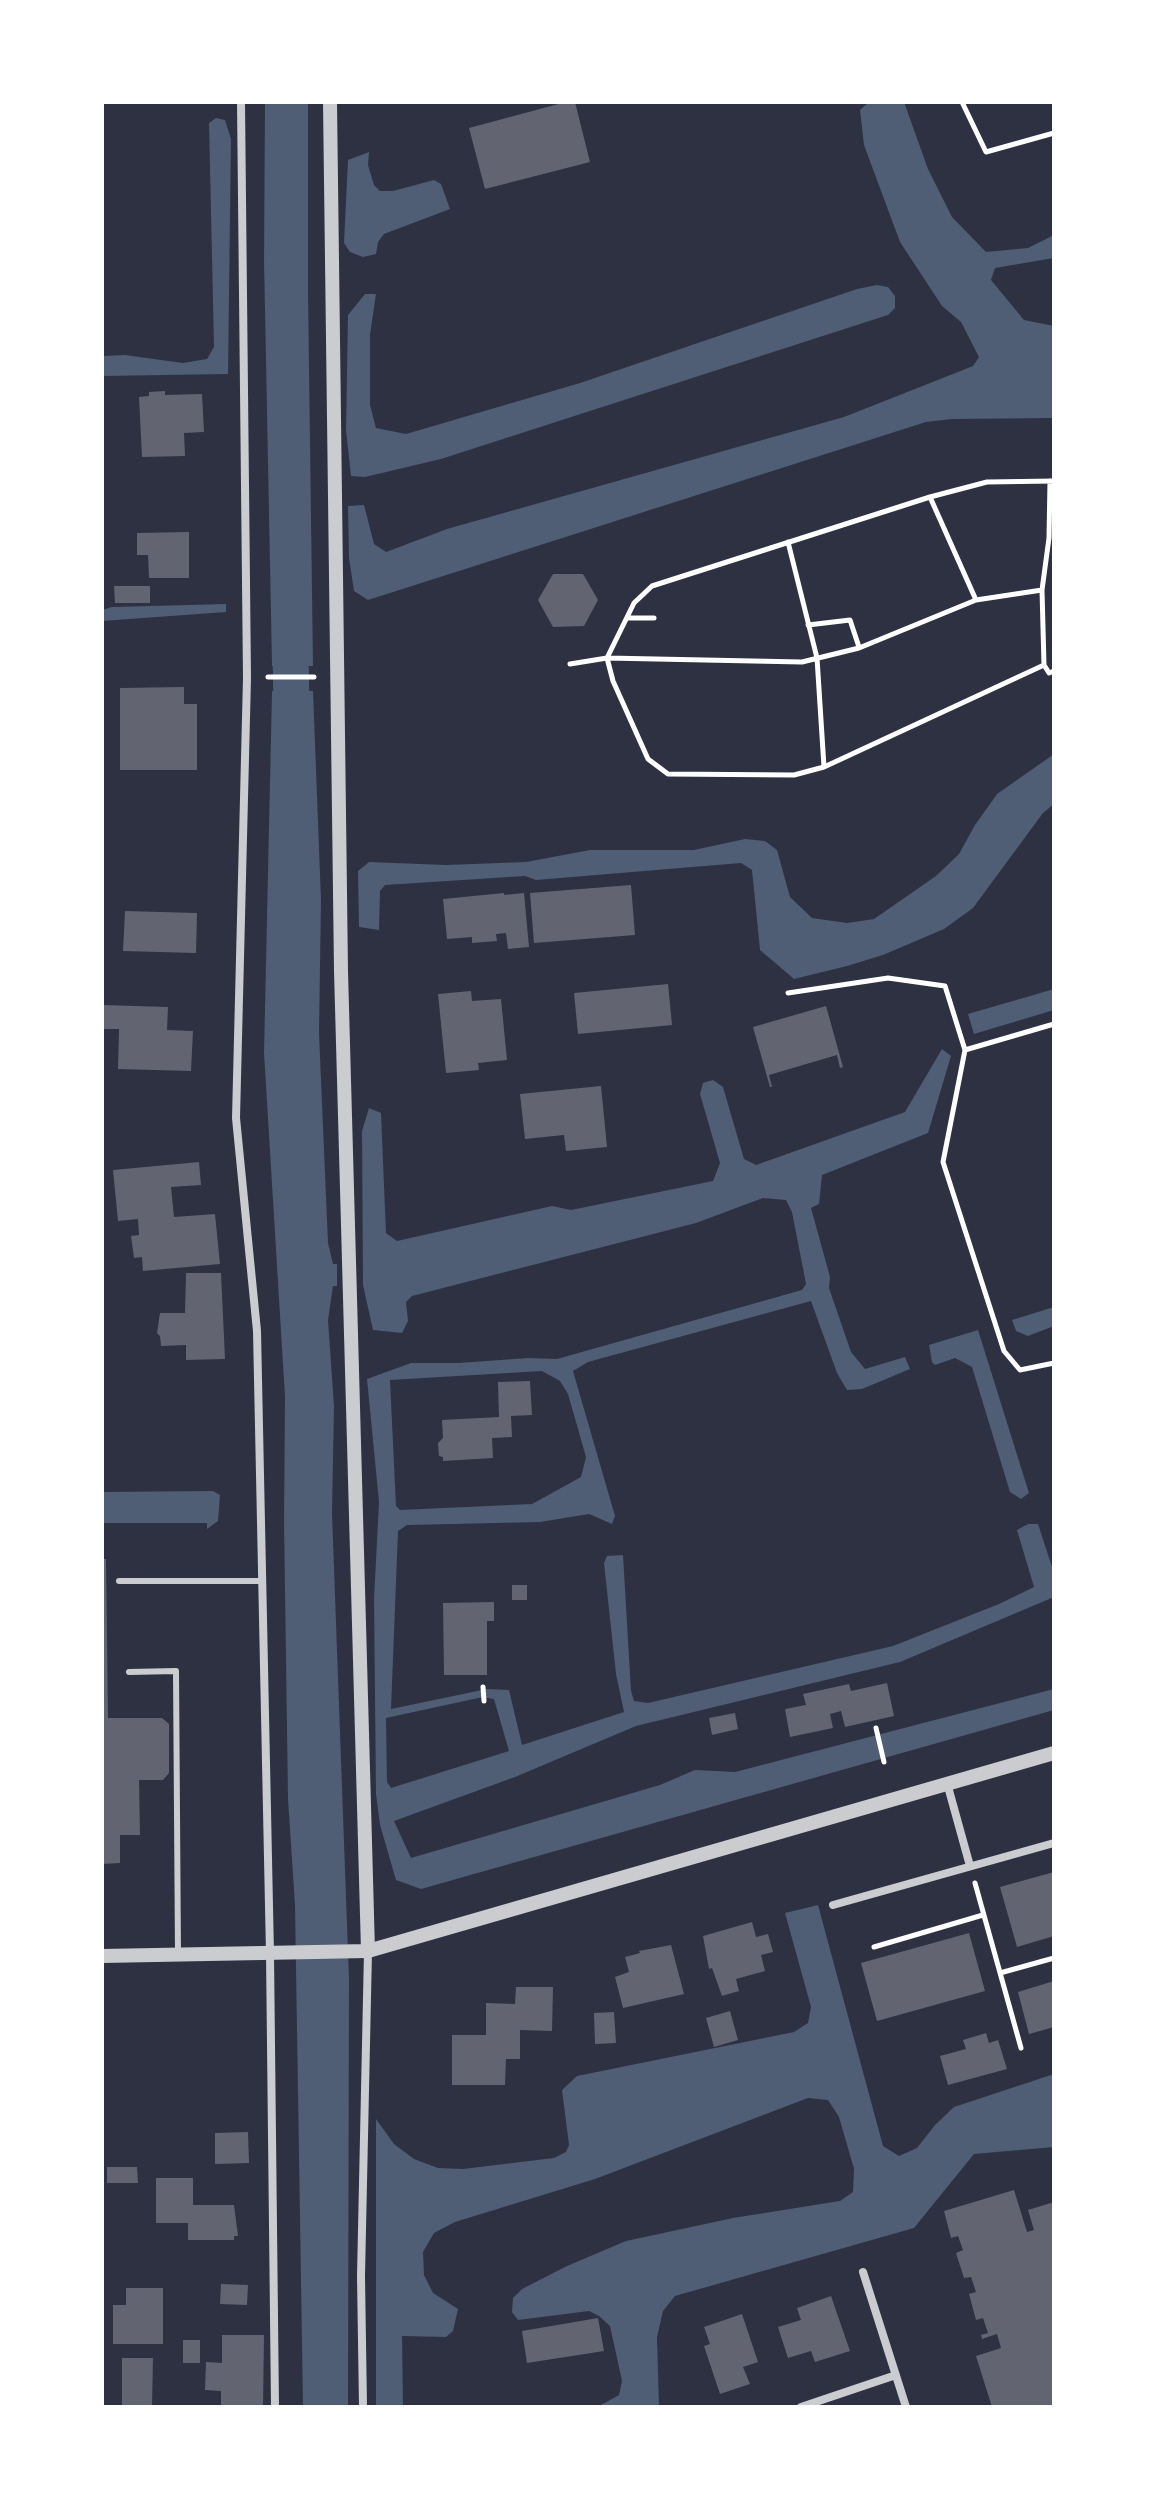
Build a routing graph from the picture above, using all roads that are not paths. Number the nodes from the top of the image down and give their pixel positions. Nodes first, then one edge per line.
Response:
1 (241, 102) edge
2 (330, 102) edge
3 (119, 1581) dead end
4 (261, 1581) junction
5 (129, 1672) dead end
6 (1054, 1753) edge
7 (946, 1782) junction
8 (1054, 1843) edge
9 (970, 1866) junction
10 (833, 1905) dead end
11 (360, 1951) junction
12 (276, 1953) junction
13 (178, 1955) junction
14 (102, 1956) edge
15 (863, 2272) dead end
16 (896, 2375) junction
17 (275, 2407) edge
18 (363, 2407) edge
19 (801, 2407) edge
20 (906, 2407) edge

1 - 4 street
2 - 11 street
3 - 4 lane
4 - 12 street
5 - 13 lane
6 - 7 street
7 - 9 street
7 - 11 street
8 - 9 street
9 - 10 street
11 - 12 street
11 - 18 street
12 - 13 street
12 - 17 street
13 - 14 street
15 - 16 street
16 - 19 street
16 - 20 street

